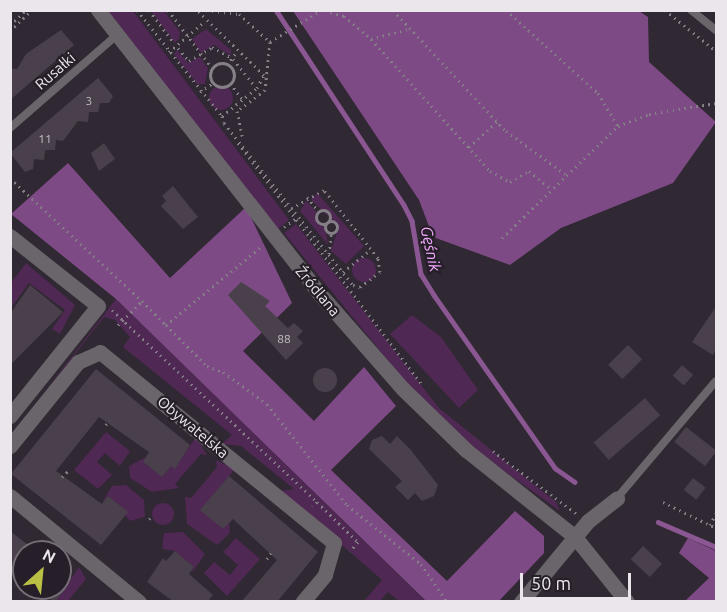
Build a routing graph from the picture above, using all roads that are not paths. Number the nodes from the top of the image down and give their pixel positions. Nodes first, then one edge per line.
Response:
1 (98, 10) edge
2 (691, 10) edge
3 (717, 17) edge
4 (714, 28) edge
5 (117, 36) junction
6 (10, 128) edge
7 (10, 236) edge
8 (717, 381) edge
9 (10, 416) edge
10 (10, 446) edge
11 (10, 496) edge
12 (617, 498) joint
13 (575, 537) junction
14 (139, 602) edge
15 (302, 602) edge
16 (521, 602) edge
17 (627, 602) edge

1 - 5 street, Źródlana
2 - 4 lane
3 - 4 lane
5 - 6 lane, Rusałki
5 - 13 street, Źródlana
7 - 9 street
8 - 12 lane
10 - 15 street, Obywatelska
11 - 14 street
12 - 13 street
13 - 16 street
13 - 17 street, Źródlana

